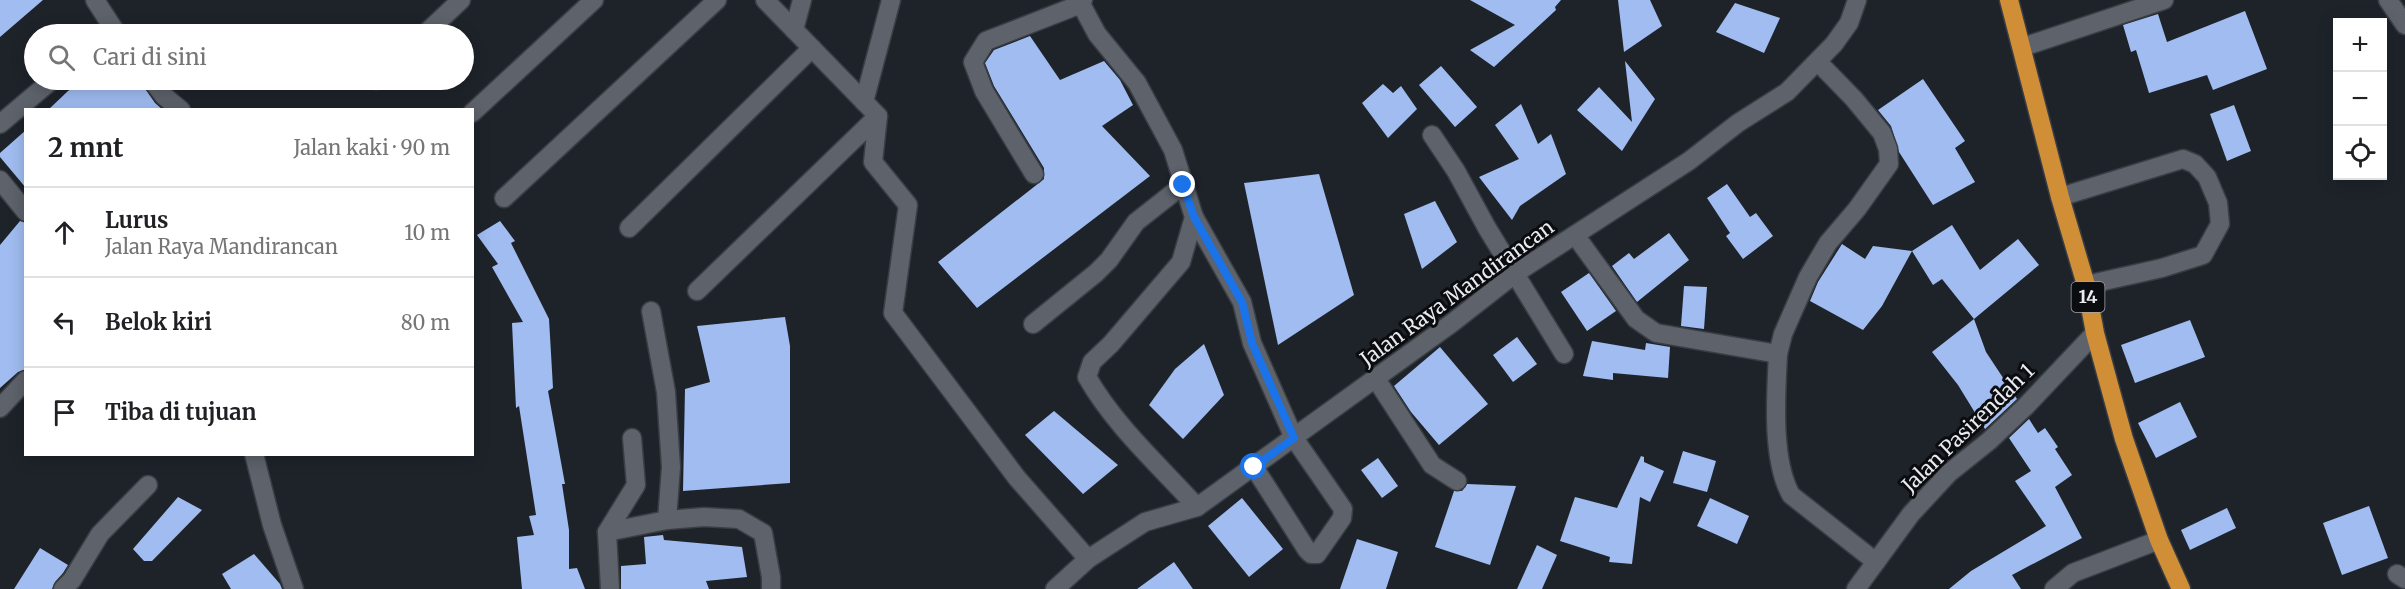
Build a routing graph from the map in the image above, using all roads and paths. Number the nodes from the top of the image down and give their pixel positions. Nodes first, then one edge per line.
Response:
1 (95, 0) edge
2 (461, 0) edge
3 (594, 0) edge
4 (717, 0) edge
5 (765, 0) edge
6 (802, 0) edge
7 (891, 0) edge
8 (1857, 0) edge
9 (2009, 0) edge
10 (2164, 0) edge
11 (2388, 0) edge
12 (1082, 2) edge
13 (107, 24) edge
14 (436, 24) edge
15 (2405, 25) edge
16 (794, 30) junction
17 (2023, 47) junction
18 (812, 48) junction
19 (1818, 63) junction
20 (40, 90) edge
21 (160, 90) edge
22 (864, 102) junction
23 (179, 108) edge
24 (474, 111) edge
25 (878, 116) junction
26 (0, 124) edge
27 (1432, 135) dead end
28 (1034, 174) dead end
29 (0, 180) edge
30 (1183, 185) junction
31 (2060, 197) junction
32 (504, 198) dead end
33 (24, 210) edge
34 (1194, 217) junction
35 (629, 228) dead end
36 (1575, 236) junction
37 (1516, 273) junction
38 (2086, 285) junction
39 (697, 291) dead end
40 (651, 310) dead end
41 (1033, 324) dead end
42 (2095, 333) junction
43 (1564, 354) dead end
44 (1778, 354) junction
45 (1376, 379) junction
46 (24, 382) edge
47 (0, 408) edge
48 (632, 438) dead end
49 (1294, 438) junction
50 (255, 456) edge
51 (1254, 467) junction
52 (1457, 481) dead end
53 (148, 486) dead end
54 (1197, 507) junction
55 (667, 520) junction
56 (607, 532) junction
57 (2159, 540) junction
58 (1088, 560) junction
59 (1876, 562) junction
60 (2076, 581) edge
61 (63, 589) edge
62 (294, 589) edge
63 (610, 589) edge
64 (771, 589) edge
65 (1055, 589) edge
66 (1856, 589) edge
67 (2054, 589) edge
68 (2181, 589) edge

1 - 13 street
2 - 14 street
3 - 24 street
4 - 32 street
5 - 16 street
6 - 16 street
7 - 22 street
8 - 19 street, Jalan Raya Mandirancan
9 - 17 highway, 14
10 - 17 street
11 - 15 street
12 - 28 street
12 - 30 street
16 - 18 street
17 - 31 highway, 14
18 - 22 street
18 - 35 street
19 - 36 street, Jalan Raya Mandirancan
19 - 44 street
20 - 26 street
21 - 23 street
22 - 25 street
25 - 39 street
25 - 58 street
27 - 37 street
29 - 33 street
30 - 34 street
30 - 41 street
31 - 38 highway, 14
31 - 38 street
34 - 49 street
34 - 54 street
36 - 37 street, Jalan Raya Mandirancan
36 - 44 street
37 - 43 street
37 - 45 street, Jalan Raya Mandirancan
38 - 42 highway, 14
40 - 55 street
42 - 57 highway, 14
42 - 59 street, Jalan Pasirendah 1
44 - 59 street
45 - 49 street, Jalan Raya Mandirancan
45 - 52 street
46 - 47 street
48 - 56 street
49 - 51 street, Jalan Raya Mandirancan
49 - 51 street
50 - 62 street
51 - 54 street, Jalan Raya Mandirancan
53 - 61 street
54 - 58 street, Jalan Raya Mandirancan
55 - 56 street
55 - 64 street
56 - 63 street
57 - 60 street
57 - 68 highway, 14
58 - 65 street, Jalan Raya Mandirancan
59 - 66 street, Jalan Pasirendah 1
60 - 67 street

